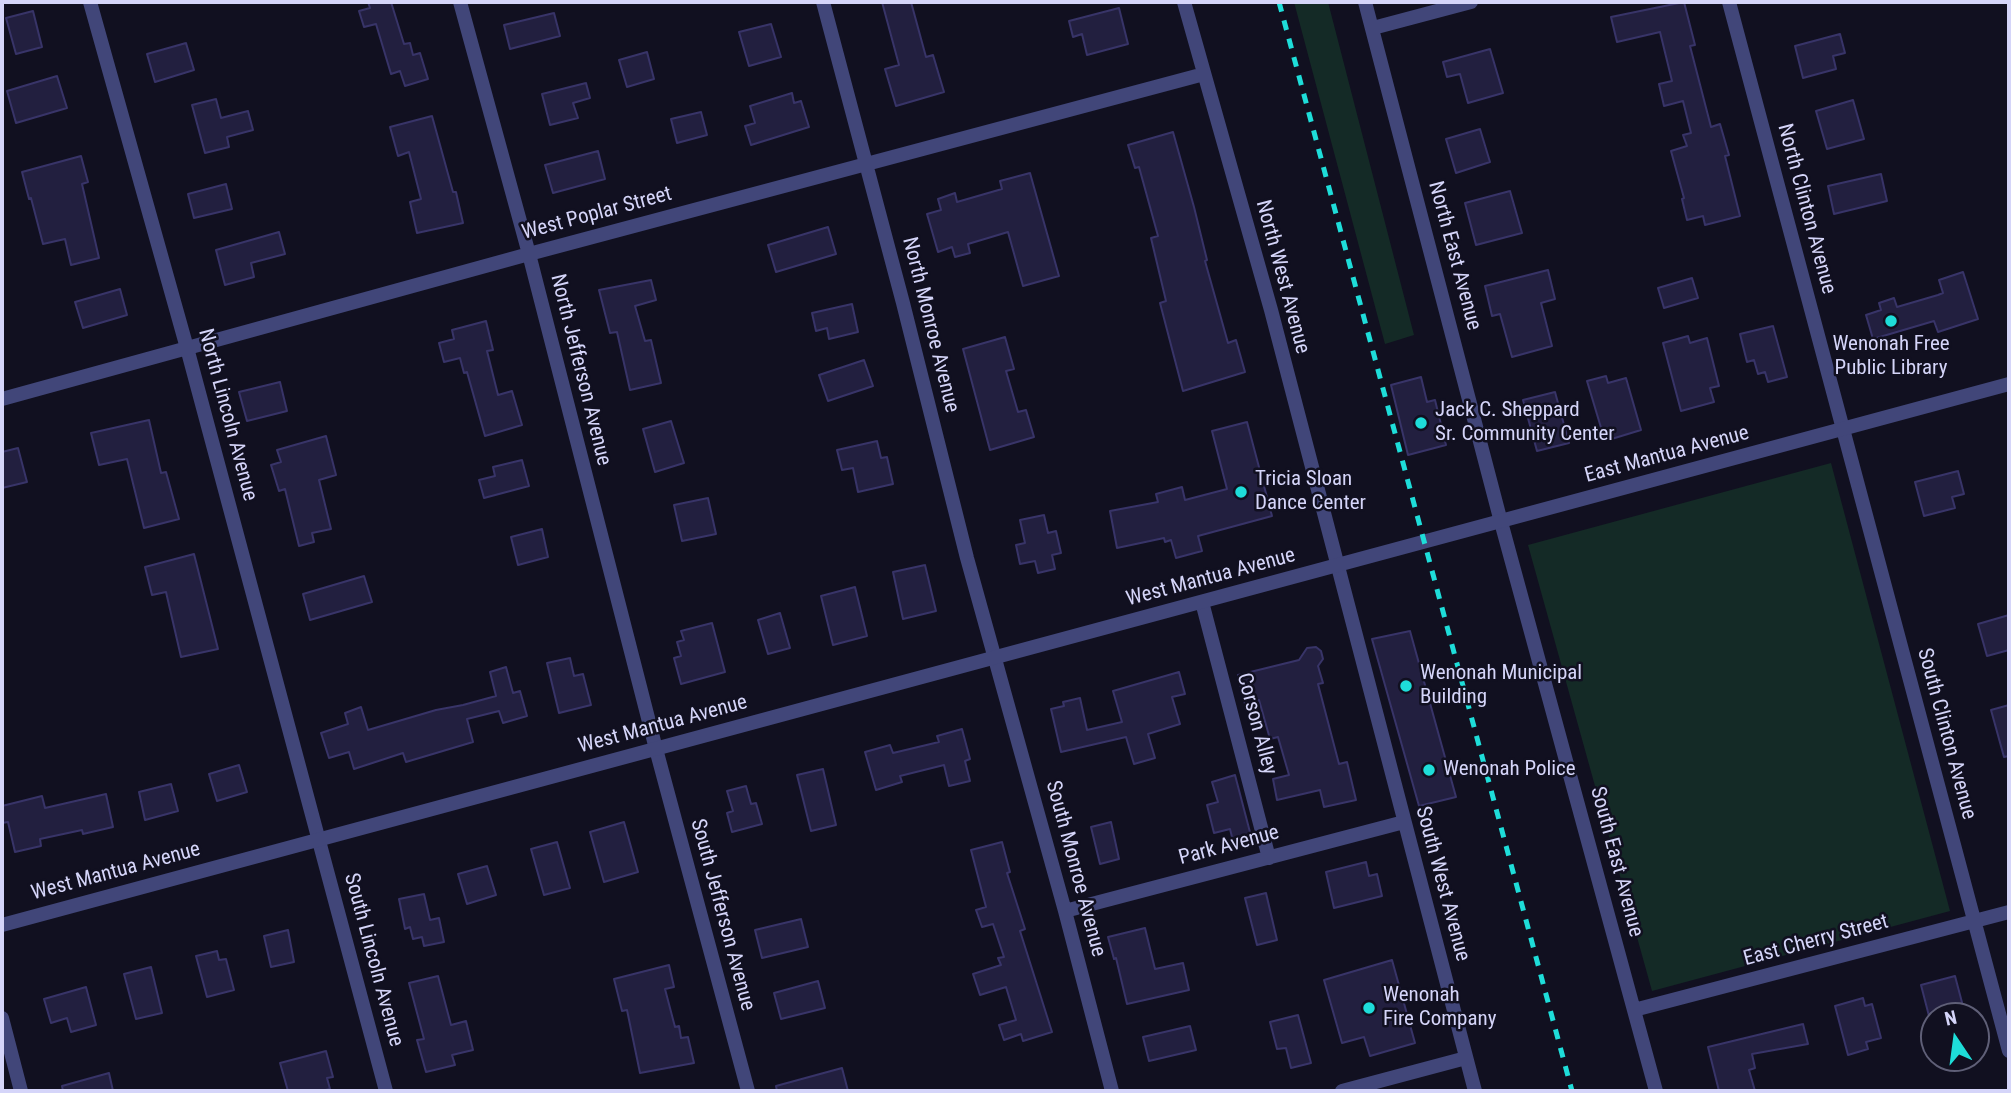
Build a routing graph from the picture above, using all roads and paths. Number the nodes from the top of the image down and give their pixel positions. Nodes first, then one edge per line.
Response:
1 (90, 2) edge
2 (460, 2) edge
3 (823, 2) edge
4 (1184, 2) edge
5 (1365, 2) edge
6 (1471, 2) edge
7 (1729, 2) edge
8 (1373, 28) junction
9 (1203, 74) junction
10 (866, 163) junction
11 (529, 254) junction
12 (187, 348) junction
13 (2009, 384) edge
14 (2, 399) edge
15 (1844, 428) junction
16 (1502, 522) junction
17 (1336, 565) junction
18 (1202, 602) junction
19 (995, 658) junction
20 (656, 749) junction
21 (1404, 822) junction
22 (319, 839) junction
23 (1269, 858) junction
24 (1065, 911) junction
25 (2009, 912) edge
26 (1974, 921) junction
27 (2, 925) edge
28 (1634, 1010) junction
29 (2, 1018) edge
30 (2009, 1051) edge
31 (1466, 1058) junction
32 (21, 1091) edge
33 (386, 1091) edge
34 (748, 1091) edge
35 (1112, 1091) edge
36 (1342, 1091) edge
37 (1475, 1091) edge
38 (1656, 1091) edge

1 - 12 street, North Lincoln Avenue
2 - 11 street, North Jefferson Avenue
3 - 10 street, North Monroe Avenue
4 - 9 street, North West Avenue
5 - 8 street, North East Avenue
6 - 8 street
7 - 15 street, North Clinton Avenue
8 - 16 street, North East Avenue
9 - 10 street, West Poplar Street
9 - 17 street, North West Avenue
10 - 11 street, West Poplar Street
10 - 19 street, North Monroe Avenue
11 - 12 street, West Poplar Street
11 - 20 street, North Jefferson Avenue
12 - 14 street, West Poplar Street
12 - 22 street, North Lincoln Avenue
13 - 15 street, East Mantua Avenue
15 - 16 street, East Mantua Avenue
15 - 26 street, South Clinton Avenue
16 - 17 street, East Mantua Avenue
16 - 28 street, South East Avenue
17 - 18 street, West Mantua Avenue
17 - 21 street, South West Avenue
18 - 19 street, West Mantua Avenue
18 - 23 street, Corson Alley
19 - 20 street, West Mantua Avenue
19 - 24 street, South Monroe Avenue
20 - 22 street, West Mantua Avenue
20 - 34 street, South Jefferson Avenue
21 - 23 street, Park Avenue
21 - 31 street, South West Avenue
22 - 27 street, West Mantua Avenue
22 - 33 street, South Lincoln Avenue
23 - 24 street, Park Avenue
24 - 35 street, South Monroe Avenue
25 - 26 street, East Cherry Street
26 - 28 street, East Cherry Street
26 - 30 street, South Clinton Avenue
28 - 38 street, South East Avenue
29 - 32 street
31 - 36 street
31 - 37 street, South West Avenue

